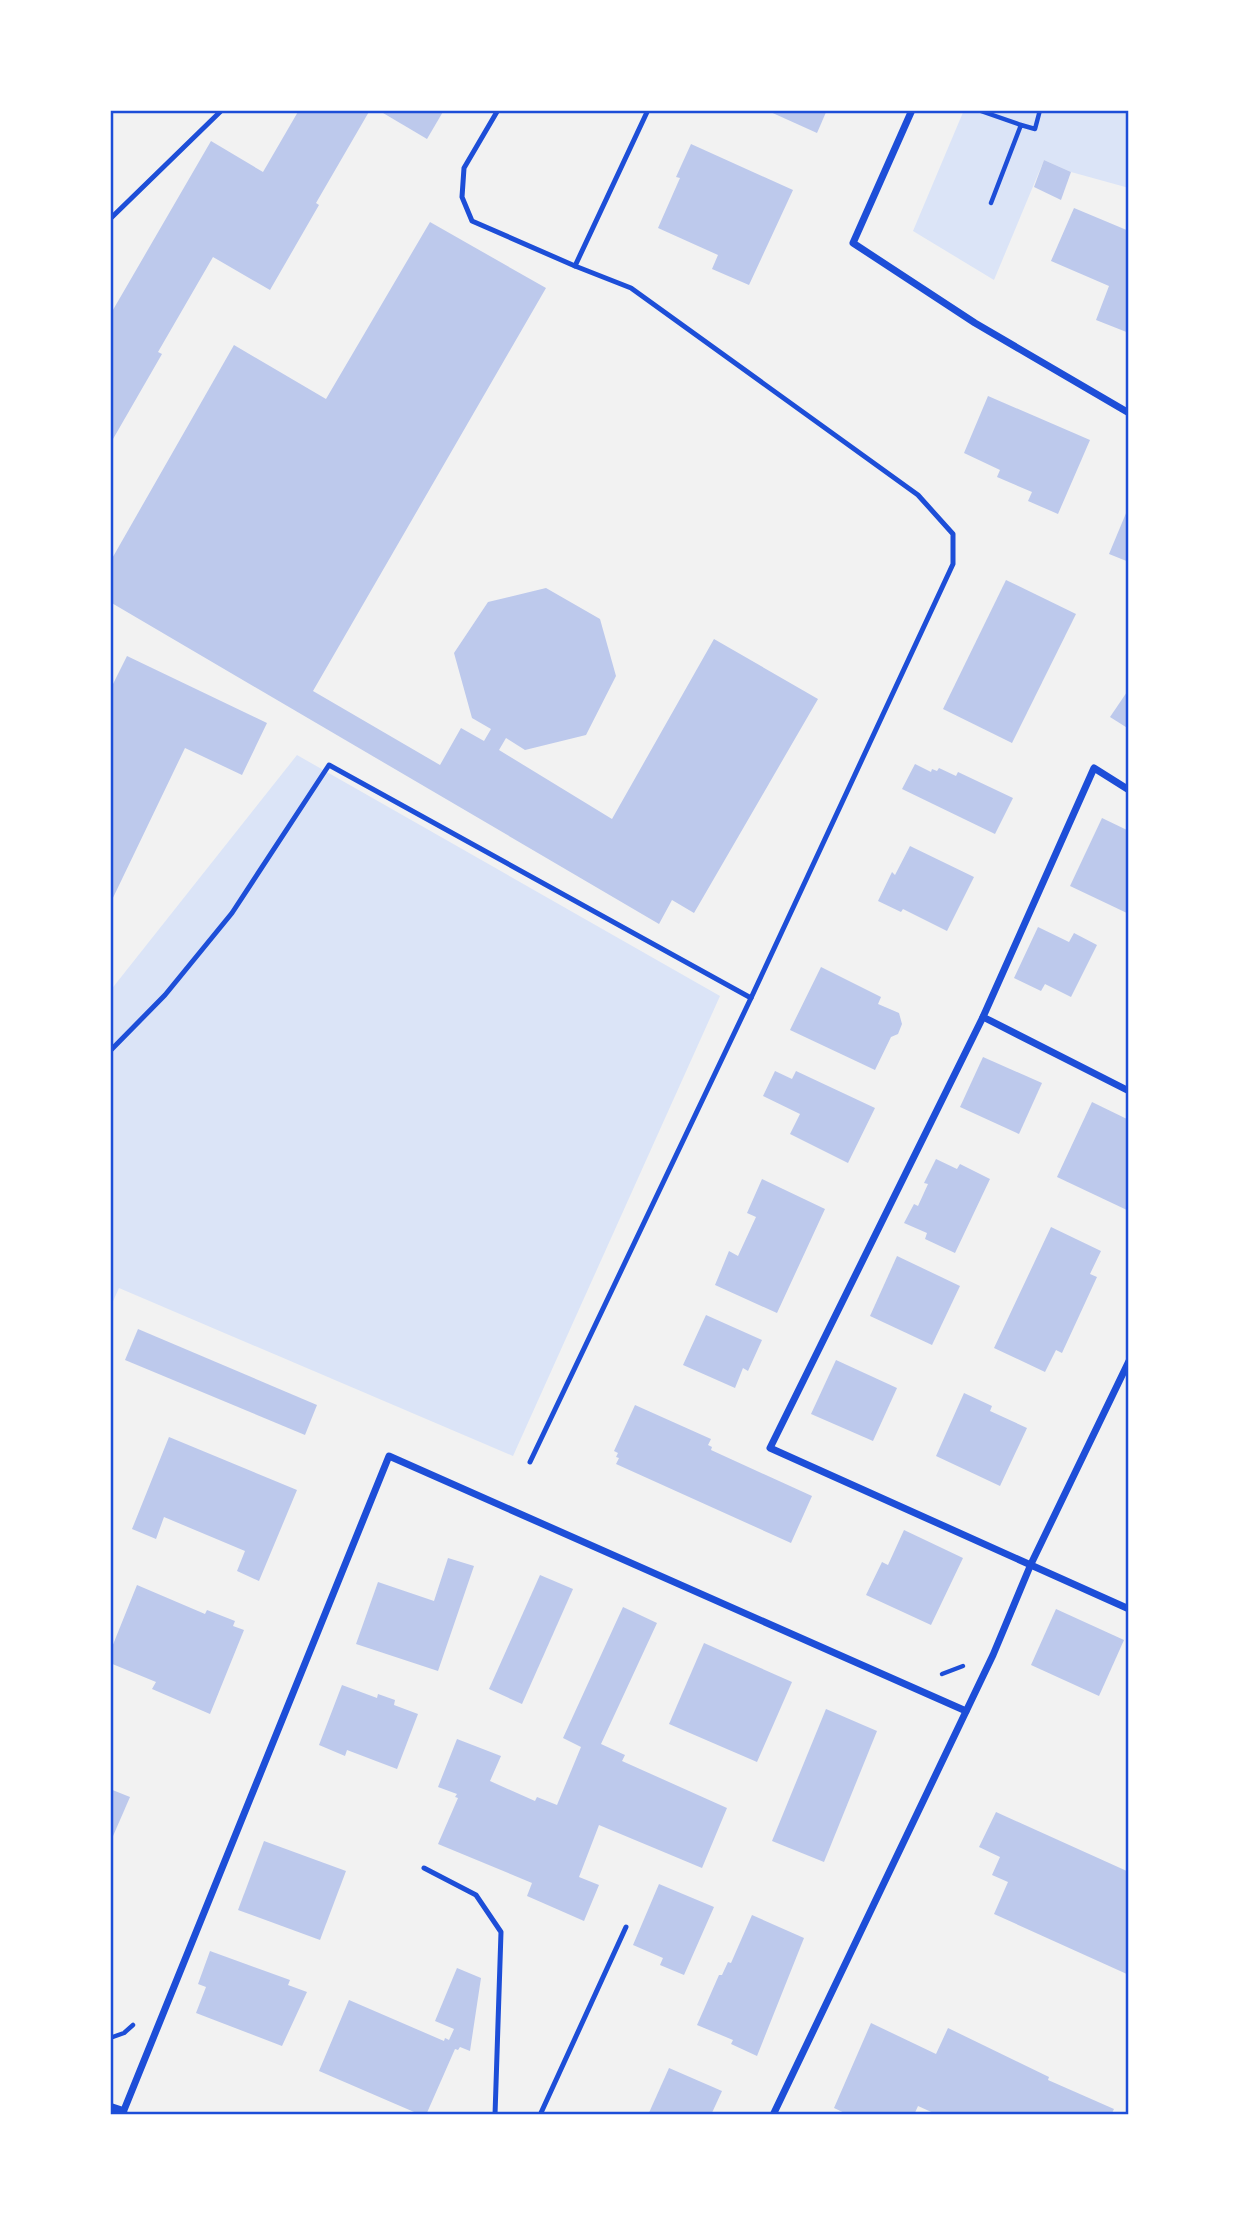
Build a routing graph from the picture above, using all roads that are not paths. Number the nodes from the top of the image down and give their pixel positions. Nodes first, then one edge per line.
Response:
1 (222, 110) edge
2 (498, 110) edge
3 (648, 110) edge
4 (912, 110) edge
5 (110, 219) edge
6 (575, 266) junction
7 (1129, 413) edge
8 (1129, 790) edge
9 (751, 998) junction
10 (983, 1017) junction
11 (110, 1051) edge
12 (1129, 1091) edge
13 (1129, 1361) edge
14 (530, 1462) dead end
15 (1031, 1564) junction
16 (1129, 1609) edge
17 (966, 1711) junction
18 (424, 1868) dead end
19 (626, 1927) dead end
20 (110, 2112) edge
21 (120, 2115) edge
22 (495, 2115) edge
23 (540, 2115) edge
24 (772, 2115) edge

1 - 5 lane
2 - 6 lane
3 - 6 lane
4 - 7 street
6 - 9 lane
8 - 10 street
9 - 11 lane
9 - 14 lane
10 - 12 street
10 - 15 street
13 - 15 street
15 - 16 street
15 - 17 street
17 - 21 street
17 - 24 street
18 - 22 lane
19 - 23 lane
20 - 21 main road

